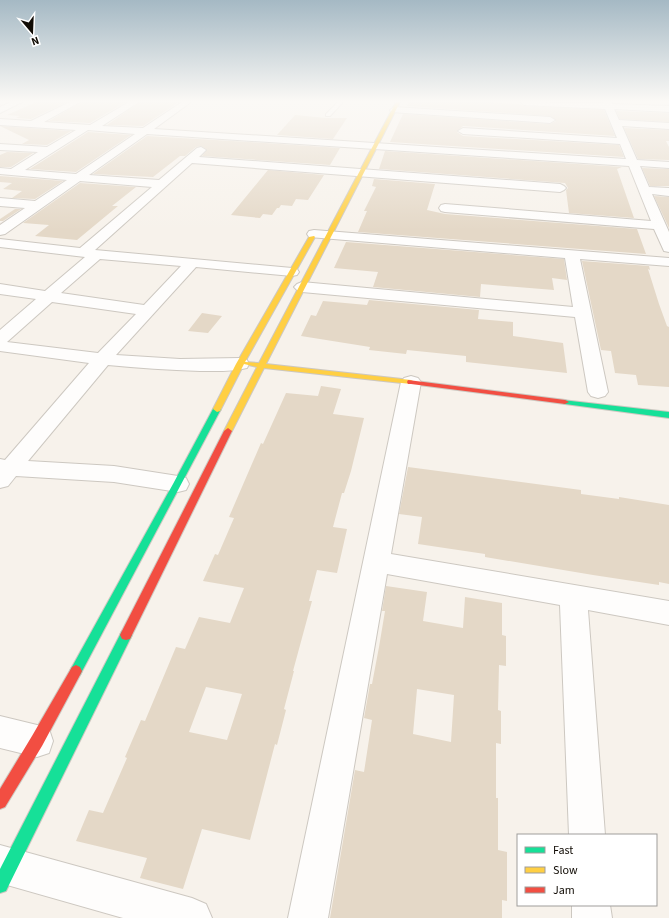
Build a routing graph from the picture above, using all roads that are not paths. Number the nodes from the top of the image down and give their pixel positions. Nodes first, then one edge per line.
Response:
1 (57, 145) edge
2 (125, 145) edge
3 (206, 145) edge
4 (315, 145) edge
5 (363, 145) edge
6 (459, 145) edge
7 (625, 145) edge
8 (0, 147) edge
9 (375, 147) junction
10 (361, 149) junction
11 (48, 150) junction
12 (457, 152) junction
13 (189, 160) junction
14 (633, 164) junction
15 (669, 165) edge
16 (559, 166) junction
17 (0, 171) edge
18 (352, 171) junction
19 (13, 172) junction
20 (77, 178) junction
21 (453, 180) junction
22 (161, 184) junction
23 (560, 188) junction
24 (645, 190) junction
25 (669, 192) edge
26 (0, 202) edge
27 (38, 205) junction
28 (445, 208) junction
29 (561, 217) junction
30 (660, 226) junction
31 (317, 228) joint
32 (0, 231) edge
33 (329, 235) junction
34 (0, 243) edge
35 (435, 243) junction
36 (669, 248) edge
37 (91, 253) junction
38 (572, 255) junction
39 (669, 262) edge
40 (192, 263) junction
41 (292, 272) junction
42 (302, 287) junction
43 (0, 289) edge
44 (50, 296) junction
45 (148, 311) junction
46 (582, 313) junction
47 (0, 339) edge
48 (0, 346) edge
49 (259, 353) junction
50 (103, 359) junction
51 (261, 366) junction
52 (411, 382) junction
53 (598, 392) dead end
54 (669, 415) edge
55 (4, 472) edge
56 (178, 484) junction
57 (376, 562) junction
58 (573, 596) junction
59 (669, 614) edge
60 (0, 732) edge
61 (37, 741) junction
62 (0, 802) edge
63 (587, 834) edge
64 (3, 872) edge
65 (591, 906) edge
66 (192, 918) edge
67 (308, 918) edge
68 (592, 918) edge

1 - 11 street
2 - 20 street
3 - 13 street
4 - 10 street
5 - 10 street
6 - 12 street
7 - 14 street
8 - 11 street
9 - 10 street
9 - 12 street
9 - 18 street
11 - 19 street
12 - 16 street
13 - 18 street
13 - 22 street
14 - 15 street
14 - 16 street
14 - 24 street
16 - 23 street
17 - 19 street
18 - 21 street
18 - 33 street
19 - 20 street
20 - 22 street
20 - 27 street
21 - 23 street
21 - 28 street
22 - 37 street
23 - 29 street
24 - 25 street
24 - 30 street
26 - 27 street
27 - 32 street
28 - 29 street
28 - 35 street
29 - 30 street
30 - 36 street
31 - 33 street
31 - 41 street
33 - 35 street
33 - 42 street
34 - 37 street
35 - 38 street
37 - 40 street
37 - 44 street
38 - 39 street
38 - 46 street
40 - 41 street
40 - 45 street
41 - 49 street
42 - 46 street
42 - 49 street
43 - 44 street
44 - 45 street
44 - 47 street
45 - 50 street
46 - 53 street
48 - 50 street
49 - 50 street
49 - 51 street
49 - 51 street
49 - 56 street
50 - 55 street
51 - 52 street
51 - 64 street
52 - 54 street
52 - 57 street
55 - 56 street
56 - 61 street
57 - 58 street
57 - 67 street
58 - 59 street
58 - 63 street
60 - 61 street
61 - 62 street
64 - 66 street
65 - 68 street

